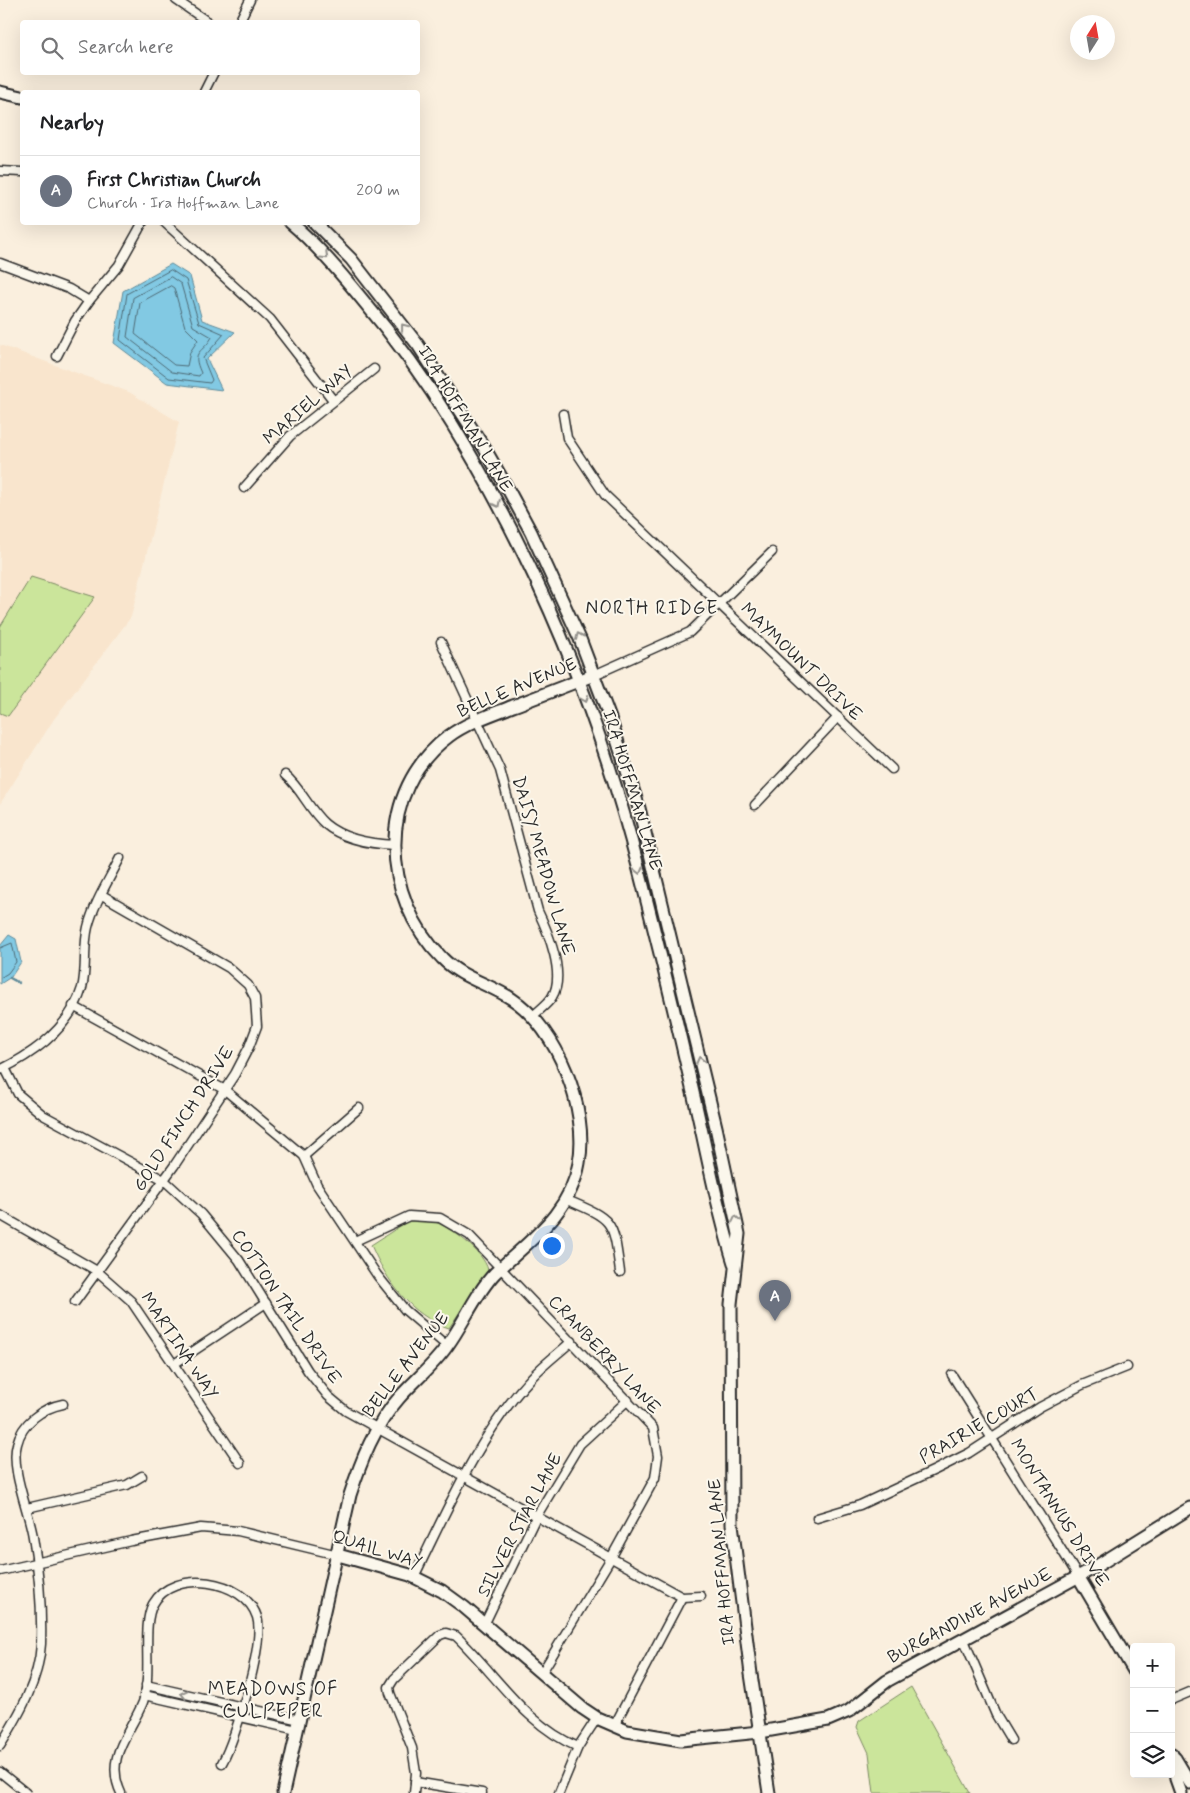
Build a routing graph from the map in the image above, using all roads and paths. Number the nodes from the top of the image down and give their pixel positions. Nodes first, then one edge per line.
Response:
1 (176, 0) edge
2 (250, 0) edge
3 (205, 20) edge
4 (240, 20) edge
5 (212, 75) edge
6 (205, 90) edge
7 (0, 92) edge
8 (20, 97) edge
9 (0, 171) edge
10 (20, 172) edge
11 (141, 225) edge
12 (167, 225) edge
13 (293, 225) edge
14 (317, 225) edge
15 (0, 263) edge
16 (89, 301) junction
17 (57, 356) dead end
18 (374, 369) dead end
19 (333, 400) junction
20 (563, 414) dead end
21 (244, 488) dead end
22 (772, 552) dead end
23 (719, 604) junction
24 (441, 642) dead end
25 (594, 674) junction
26 (578, 681) junction
27 (838, 717) junction
28 (478, 720) junction
29 (892, 768) dead end
30 (285, 774) dead end
31 (755, 806) dead end
32 (395, 845) junction
33 (120, 858) dead end
34 (102, 895) junction
35 (73, 1006) junction
36 (533, 1016) junction
37 (2, 1069) edge
38 (225, 1090) junction
39 (359, 1108) dead end
40 (304, 1156) junction
41 (164, 1180) junction
42 (567, 1200) junction
43 (0, 1215) edge
44 (356, 1241) junction
45 (735, 1267) junction
46 (502, 1268) junction
47 (98, 1271) junction
48 (620, 1272) dead end
49 (75, 1302) dead end
50 (266, 1303) junction
51 (572, 1341) junction
52 (447, 1346) junction
53 (174, 1364) junction
54 (1127, 1367) dead end
55 (952, 1375) dead end
56 (628, 1400) junction
57 (63, 1404) dead end
58 (377, 1430) junction
59 (990, 1437) junction
60 (240, 1463) dead end
61 (142, 1476) dead end
62 (464, 1478) junction
63 (27, 1508) junction
64 (1190, 1508) edge
65 (536, 1517) junction
66 (817, 1518) dead end
67 (338, 1556) junction
68 (611, 1558) junction
69 (36, 1563) junction
70 (0, 1571) edge
71 (1078, 1576) junction
72 (414, 1577) junction
73 (701, 1596) dead end
74 (682, 1597) junction
75 (484, 1625) junction
76 (964, 1640) junction
77 (1130, 1664) edge
78 (541, 1674) junction
79 (146, 1685) junction
80 (1190, 1692) edge
81 (144, 1695) junction
82 (1175, 1698) edge
83 (242, 1707) junction
84 (240, 1717) junction
85 (597, 1718) junction
86 (298, 1725) junction
87 (614, 1726) junction
88 (760, 1732) junction
89 (1011, 1740) dead end
90 (0, 1746) edge
91 (578, 1747) junction
92 (1175, 1758) edge
93 (222, 1763) dead end
94 (0, 1772) edge
95 (1175, 1773) edge
96 (415, 1782) junction
97 (1190, 1783) edge
98 (26, 1793) edge
99 (121, 1793) edge
100 (283, 1793) edge
101 (414, 1793) edge
102 (482, 1793) edge
103 (559, 1793) edge
104 (769, 1793) edge
105 (1181, 1793) edge

1 - 3 street
2 - 4 street
5 - 6 street
7 - 8 main road
9 - 10 street
11 - 16 street
12 - 19 street
13 -> 26 main road, IRA HOFFMAN LANE
25 -> 14 main road, IRA HOFFMAN LANE
15 - 16 street
16 - 17 street
18 - 19 street, MARIEL WAY
19 - 21 street, MARIEL WAY
20 - 23 street, MAYMOUNT DRIVE
22 - 23 street, BELLE AVENUE
23 - 25 street, BELLE AVENUE
23 - 27 street, MAYMOUNT DRIVE
24 - 28 street, DAISY MEADOW LANE
25 - 26 main road, BELLE AVENUE
45 -> 25 main road, IRA HOFFMAN LANE
26 - 28 main road, BELLE AVENUE
26 -> 45 main road, IRA HOFFMAN LANE
27 - 29 street, MAYMOUNT DRIVE
27 - 31 street
28 - 32 main road, BELLE AVENUE
28 - 36 street, DAISY MEADOW LANE
30 - 32 street
32 - 36 main road, BELLE AVENUE
33 - 34 street
34 - 35 street
34 - 38 street, GOLD FINCH DRIVE
35 - 37 street
35 - 38 street
36 - 42 main road, BELLE AVENUE
37 - 41 street, COTTON TAIL DRIVE
38 - 40 street
38 - 41 street, GOLD FINCH DRIVE
39 - 40 street
40 - 44 street
41 - 47 street, GOLD FINCH DRIVE
41 - 50 street, COTTON TAIL DRIVE
42 - 46 main road, BELLE AVENUE
42 - 48 street
43 - 47 street, MARTINA WAY
44 - 46 street, CRANBERRY LANE
44 - 52 street
45 - 88 main road, IRA HOFFMAN LANE
46 - 51 street, CRANBERRY LANE
46 - 52 main road, BELLE AVENUE
47 - 49 street, GOLD FINCH DRIVE
47 - 53 street, MARTINA WAY
50 - 53 street
50 - 58 street, COTTON TAIL DRIVE
51 - 56 street, CRANBERRY LANE
51 - 62 street
52 - 58 main road, BELLE AVENUE
53 - 60 street, MARTINA WAY
54 - 59 street, PRAIRIE COURT
55 - 59 street, MONTANNUS DRIVE
56 - 65 street, SILVER STAR LANE
56 - 68 street, CRANBERRY LANE
57 - 63 street
58 - 62 street, COTTON TAIL DRIVE
58 - 67 main road, BELLE AVENUE
59 - 66 street, PRAIRIE COURT
59 - 71 street, MONTANNUS DRIVE
61 - 63 street
62 - 65 street, COTTON TAIL DRIVE
62 - 72 street
63 - 69 street
64 - 71 main road, BURGANDINE AVENUE
65 - 68 street, COTTON TAIL DRIVE
65 - 75 street, SILVER STAR LANE
67 - 69 street, QUAIL WAY
67 - 72 main road, QUAIL WAY
67 - 86 main road, BELLE AVENUE
68 - 74 street, COTTON TAIL DRIVE
68 - 78 street, CRANBERRY LANE
69 - 70 street, QUAIL WAY
69 - 90 street
71 - 76 main road, BURGANDINE AVENUE
71 - 77 main road, MONTANNUS DRIVE
72 - 75 main road, QUAIL WAY
73 - 74 street
74 - 87 street
75 - 78 main road, QUAIL WAY
76 - 88 main road, BURGANDINE AVENUE
76 - 89 street
78 - 85 main road, QUAIL WAY
79 - 81 street
83 -> 79 street
79 - 83 street
80 - 82 street
81 - 84 street
81 - 99 street
83 - 84 street
83 - 86 street
84 - 86 street
84 - 93 street
85 - 87 main road, QUAIL WAY
85 - 91 street
86 - 100 main road, BELLE AVENUE
87 - 88 main road, QUAIL WAY
88 - 104 main road, IRA HOFFMAN LANE
91 - 96 street
91 - 103 street
92 - 97 main road
94 - 98 street
95 - 105 main road
96 - 101 street
96 - 102 street

